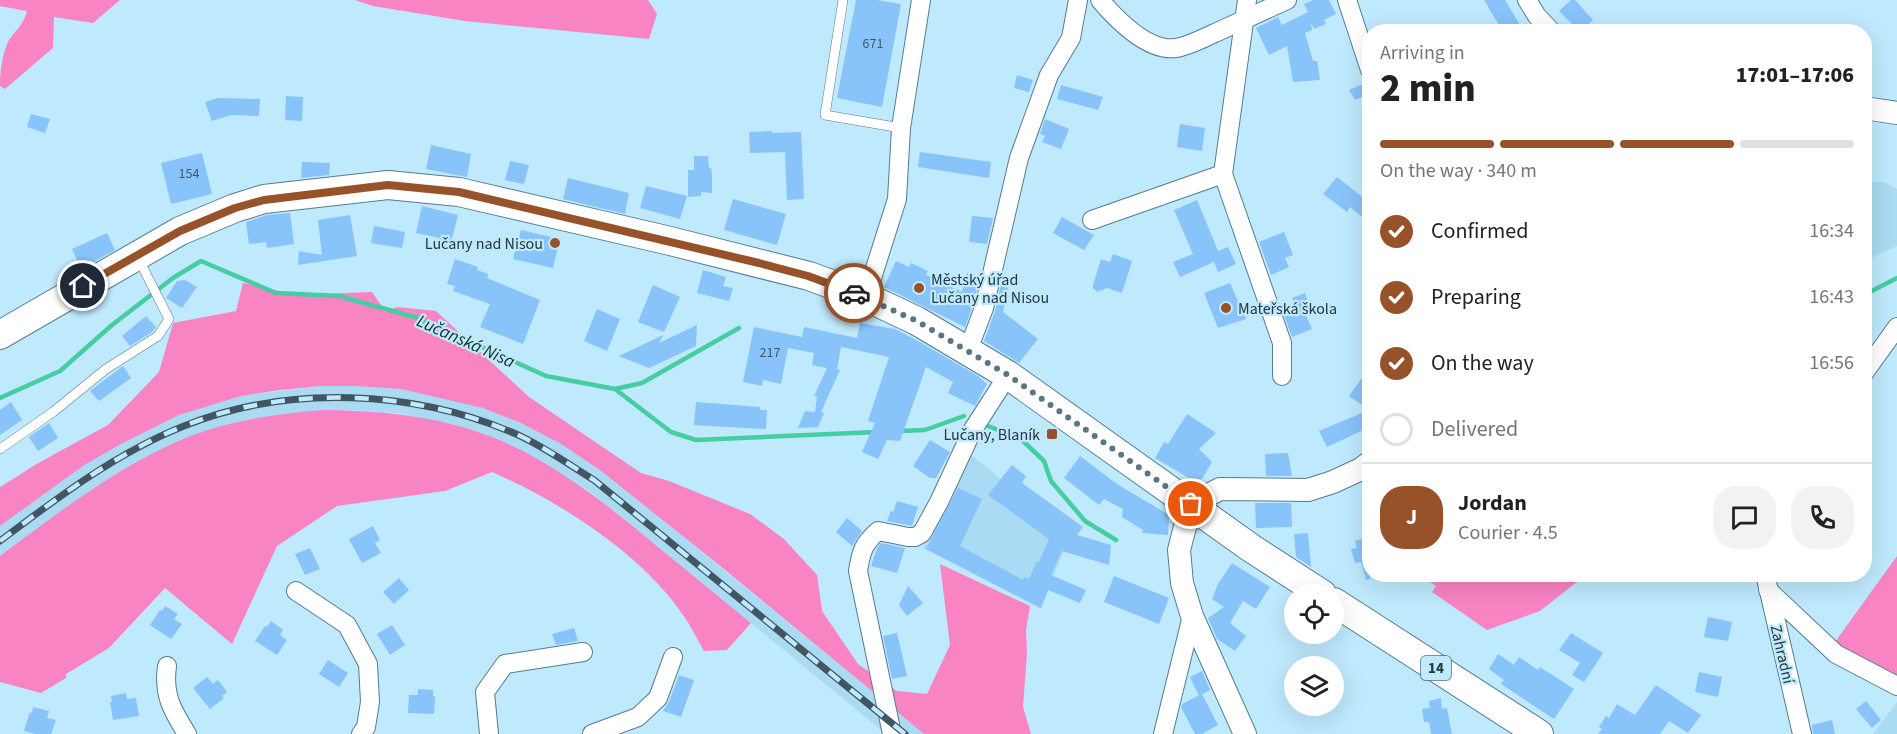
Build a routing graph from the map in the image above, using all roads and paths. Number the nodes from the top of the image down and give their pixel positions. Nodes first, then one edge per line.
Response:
1 (843, 0) edge
2 (921, 0) edge
3 (1078, 0) edge
4 (1100, 0) edge
5 (1247, 0) edge
6 (1287, 0) edge
7 (1347, 0) edge
8 (1527, 0) edge
9 (1244, 20) junction
10 (1544, 24) edge
11 (1362, 46) edge
12 (1872, 109) edge
13 (1897, 113) edge
14 (901, 128) junction
15 (1224, 174) junction
16 (1092, 219) dead end
17 (137, 256) junction
18 (866, 297) junction
19 (1897, 327) edge
20 (0, 334) edge
21 (968, 350) junction
22 (1872, 362) edge
23 (1008, 375) junction
24 (1282, 376) dead end
25 (0, 449) edge
26 (1362, 468) edge
27 (1191, 504) junction
28 (1766, 582) edge
29 (1307, 584) edge
30 (296, 591) dead end
31 (1344, 609) edge
32 (1192, 616) junction
33 (583, 652) dead end
34 (673, 657) dead end
35 (166, 666) dead end
36 (1897, 686) edge
37 (1522, 730) edge
38 (187, 734) edge
39 (362, 734) edge
40 (489, 734) edge
41 (592, 734) edge
42 (892, 734) edge
43 (1163, 734) edge
44 (1245, 734) edge
45 (1802, 734) edge

1 - 14 lane
2 - 14 street
3 - 21 street
4 - 9 street
5 - 9 street
6 - 9 street
7 - 11 street
8 - 10 street
9 - 15 street
12 - 13 street
14 - 18 street
15 - 16 street
15 - 24 street
17 - 18 main road
17 - 20 main road
17 - 25 lane
18 - 21 main road
19 - 22 street
21 - 23 main road
23 - 27 main road
23 - 42 street
26 - 27 street
27 - 29 main road
27 - 32 street
28 - 36 street
28 - 45 street, Zahradní
30 - 39 street
31 - 37 main road, 14
32 - 43 street
32 - 44 street
33 - 40 street
34 - 41 street
35 - 38 street

